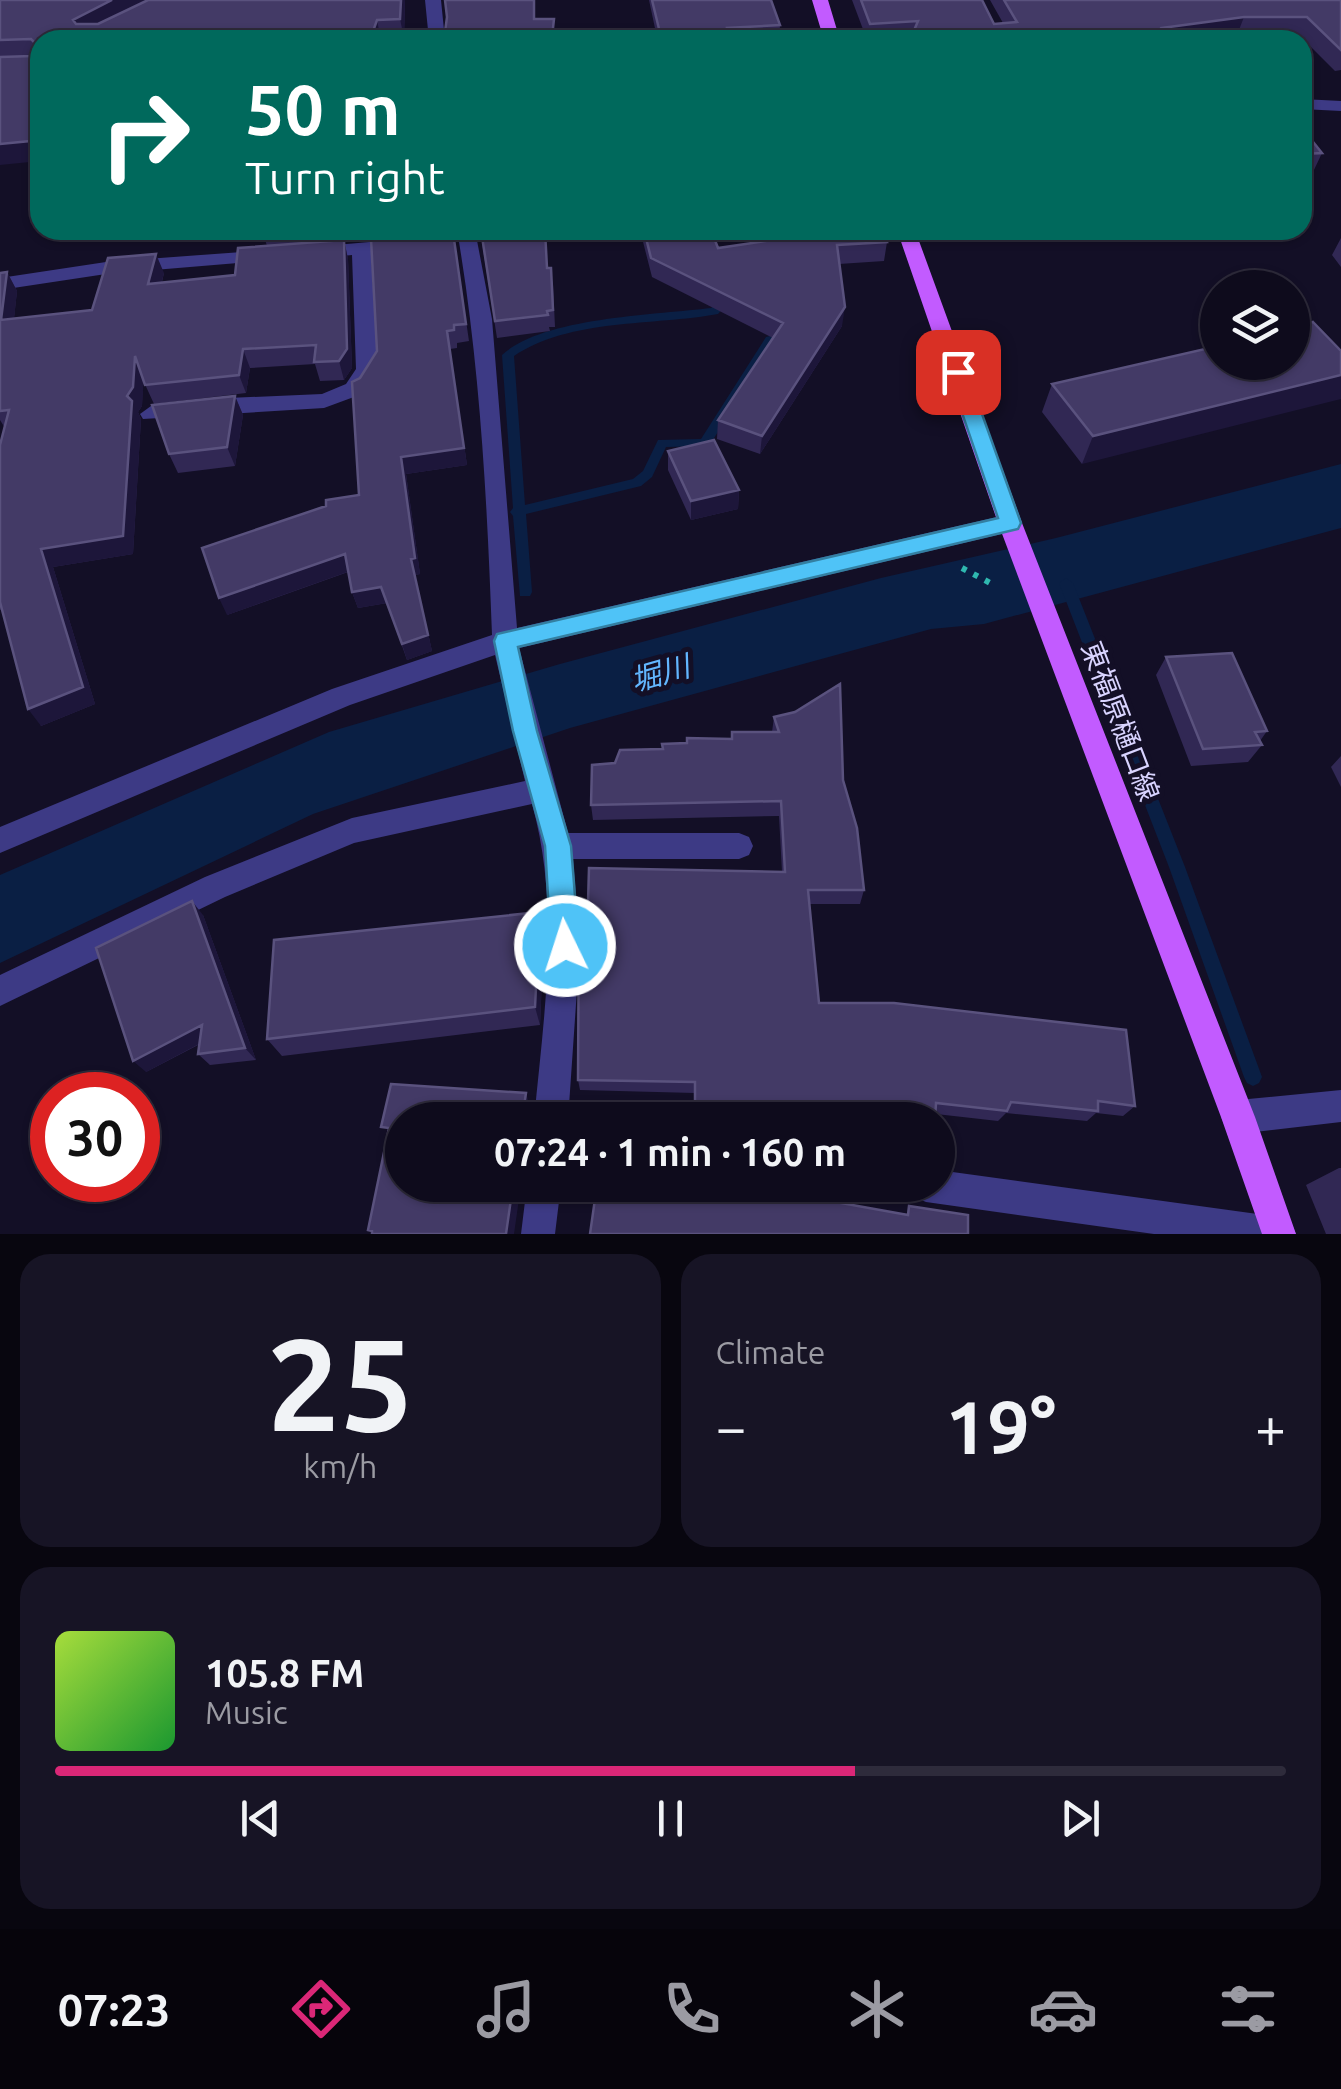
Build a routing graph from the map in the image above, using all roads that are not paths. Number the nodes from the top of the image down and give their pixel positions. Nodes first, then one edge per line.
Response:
1 (434, 0) edge
2 (820, 0) edge
3 (436, 30) edge
4 (829, 30) edge
5 (1312, 105) edge
6 (1341, 106) edge
7 (437, 240) edge
8 (455, 240) edge
9 (910, 240) edge
10 (361, 249) junction
11 (0, 284) edge
12 (151, 414) edge
13 (1013, 530) junction
14 (506, 641) junction
15 (542, 783) junction
16 (0, 840) edge
17 (558, 846) junction
18 (739, 846) dead end
19 (0, 991) edge
20 (553, 1102) edge
21 (1341, 1106) edge
22 (1238, 1116) junction
23 (955, 1189) edge
24 (542, 1202) edge
25 (538, 1234) edge
26 (1279, 1234) edge

1 - 3 street
2 - 4 main road
5 - 6 street
7 - 10 street
8 - 14 street
9 - 13 main road, 東福原樋口線
10 - 11 street
10 - 12 street
13 - 14 street
13 - 22 main road, 東福原樋口線
14 - 15 street
14 - 16 street
15 - 17 street
15 - 19 street
17 - 18 street
17 - 20 street
21 - 22 street
22 - 26 main road, 東福原樋口線
23 - 26 street
24 - 25 street

